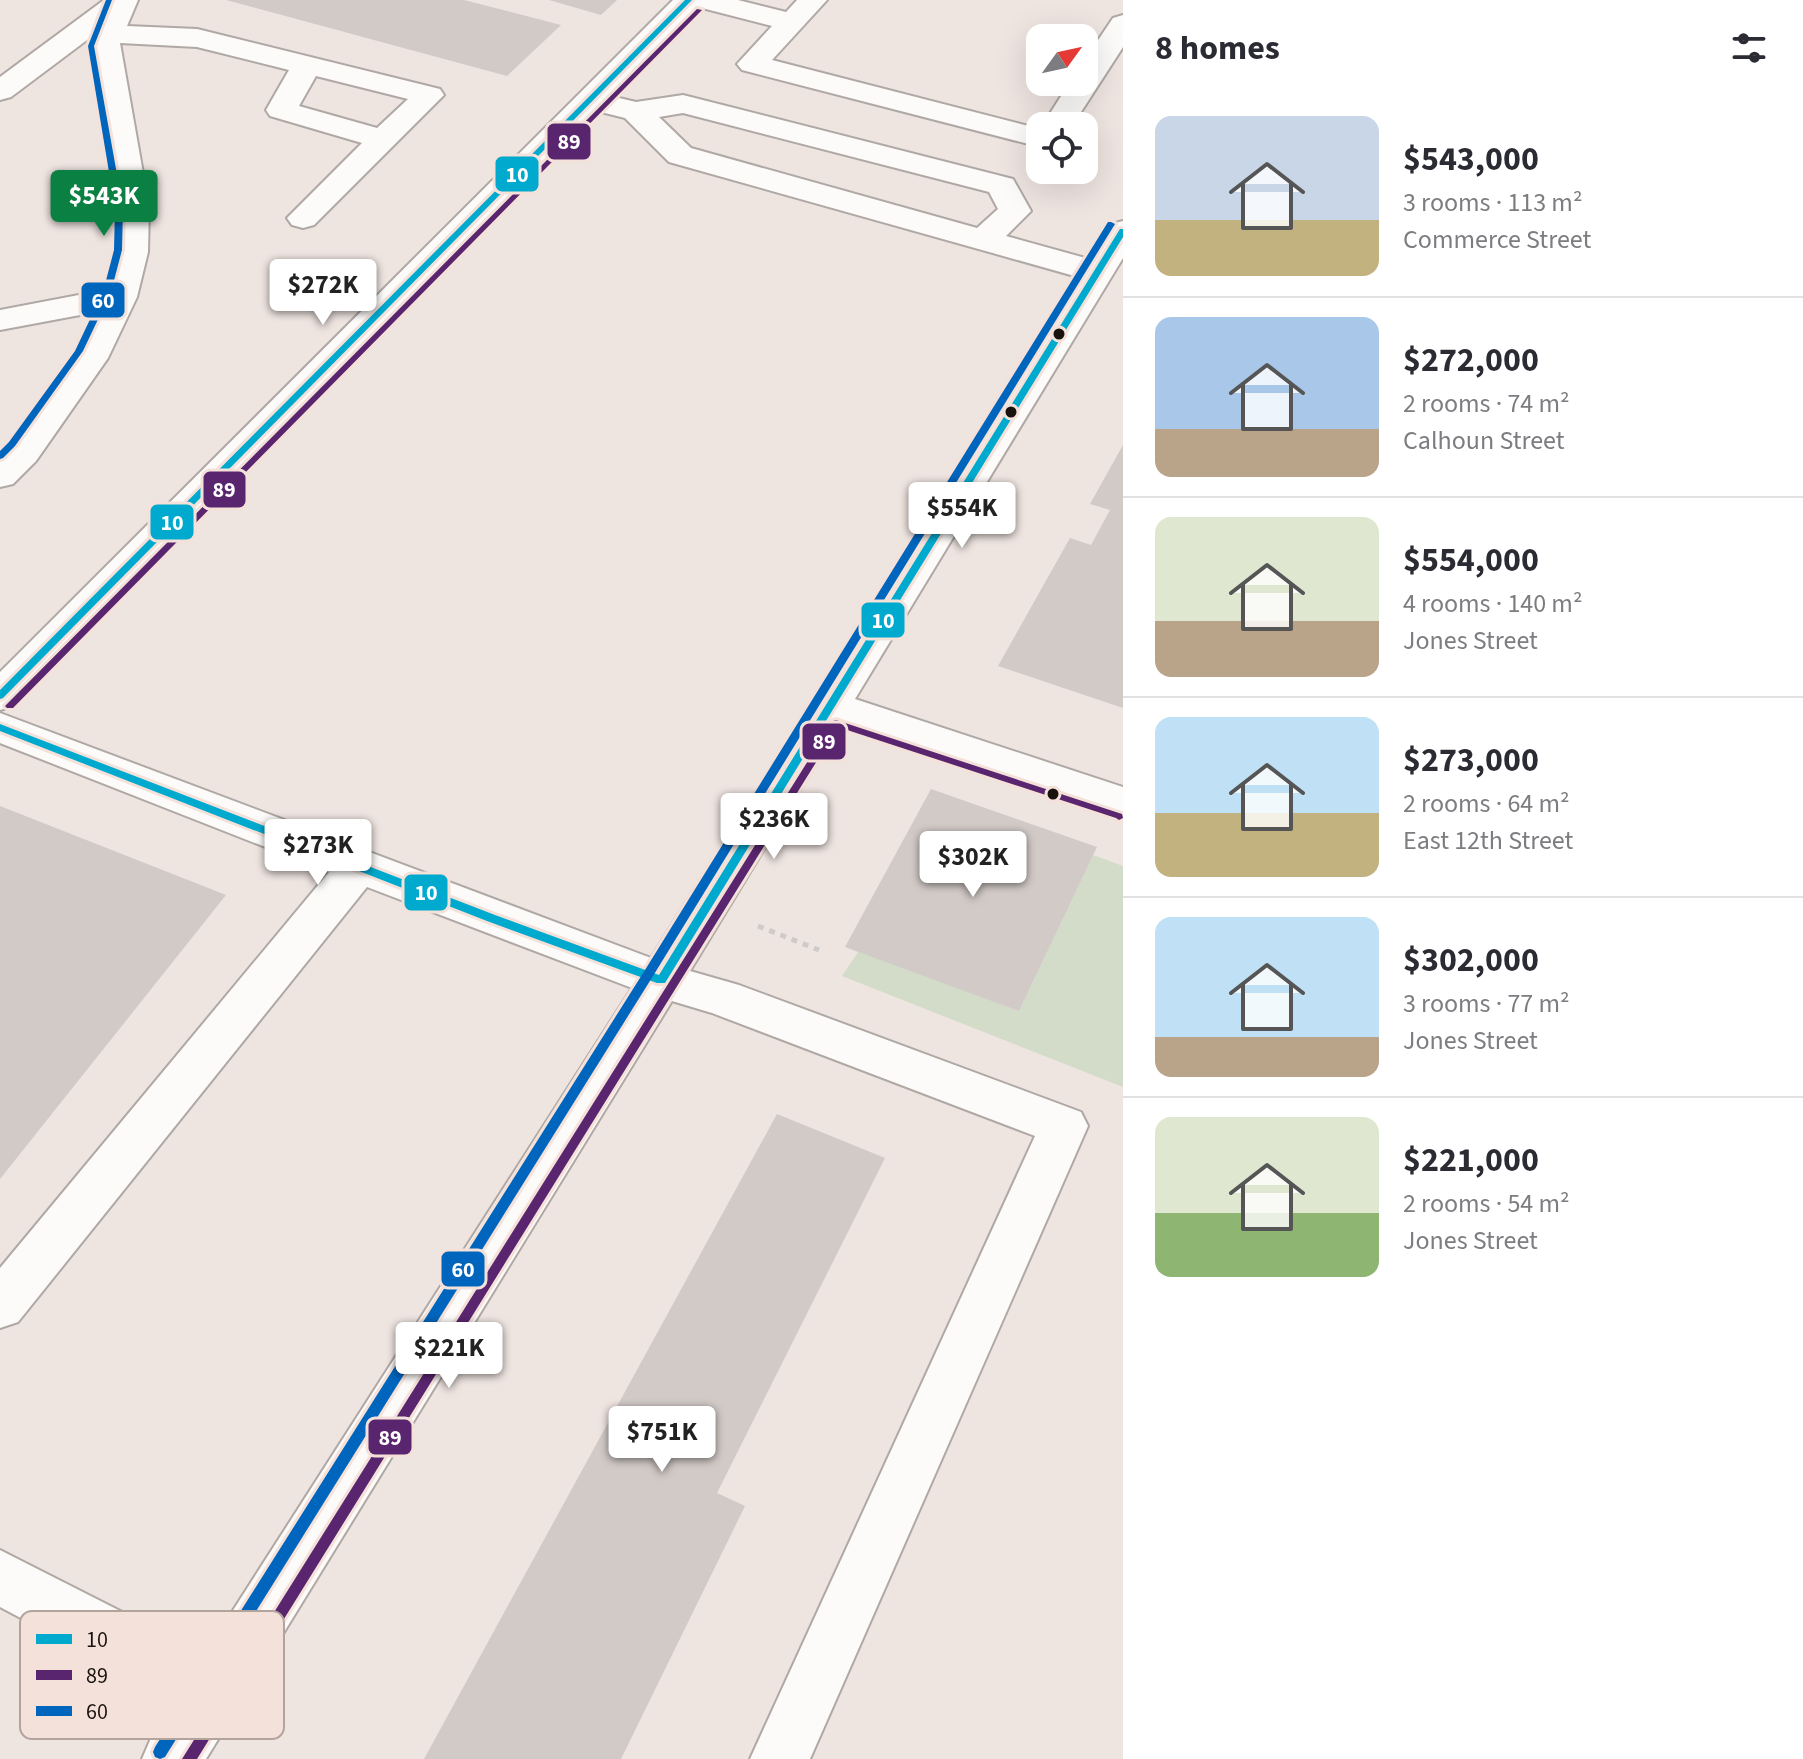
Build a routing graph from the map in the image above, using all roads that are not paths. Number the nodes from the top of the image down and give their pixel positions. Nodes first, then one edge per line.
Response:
1 (123, 0) edge
2 (689, 0) edge
3 (704, 0) edge
4 (813, 0) edge
5 (792, 22) junction
6 (1123, 24) edge
7 (110, 34) junction
8 (307, 65) junction
9 (0, 91) edge
10 (590, 100) junction
11 (636, 111) junction
12 (1066, 112) edge
13 (1026, 134) edge
14 (384, 140) junction
15 (303, 218) dead end
16 (1123, 231) edge
17 (983, 240) junction
18 (1098, 272) junction
19 (120, 297) junction
20 (0, 320) edge
21 (0, 476) edge
22 (0, 696) edge
23 (830, 706) junction
24 (0, 727) edge
25 (1123, 803) edge
26 (359, 866) junction
27 (661, 980) junction
28 (0, 1306) edge
29 (0, 1577) edge
30 (65, 1611) edge
31 (265, 1611) edge
32 (184, 1739) edge
33 (172, 1759) edge
34 (780, 1759) edge

1 - 7 street
1 - 9 street
2 - 10 street
3 - 5 street
4 - 5 street
5 - 13 street
6 - 12 street
7 - 8 street
7 - 19 street
8 - 14 street
8 - 14 street
10 - 11 street
10 - 22 street
11 - 17 street
11 - 17 street
14 - 15 street
16 - 18 street
17 - 18 street
18 - 23 street
19 - 20 street
19 - 21 street
23 - 25 street
23 - 27 street
24 - 26 street
26 - 27 street
26 - 28 street
27 - 31 street
27 - 34 street
29 - 30 street
32 - 33 street

